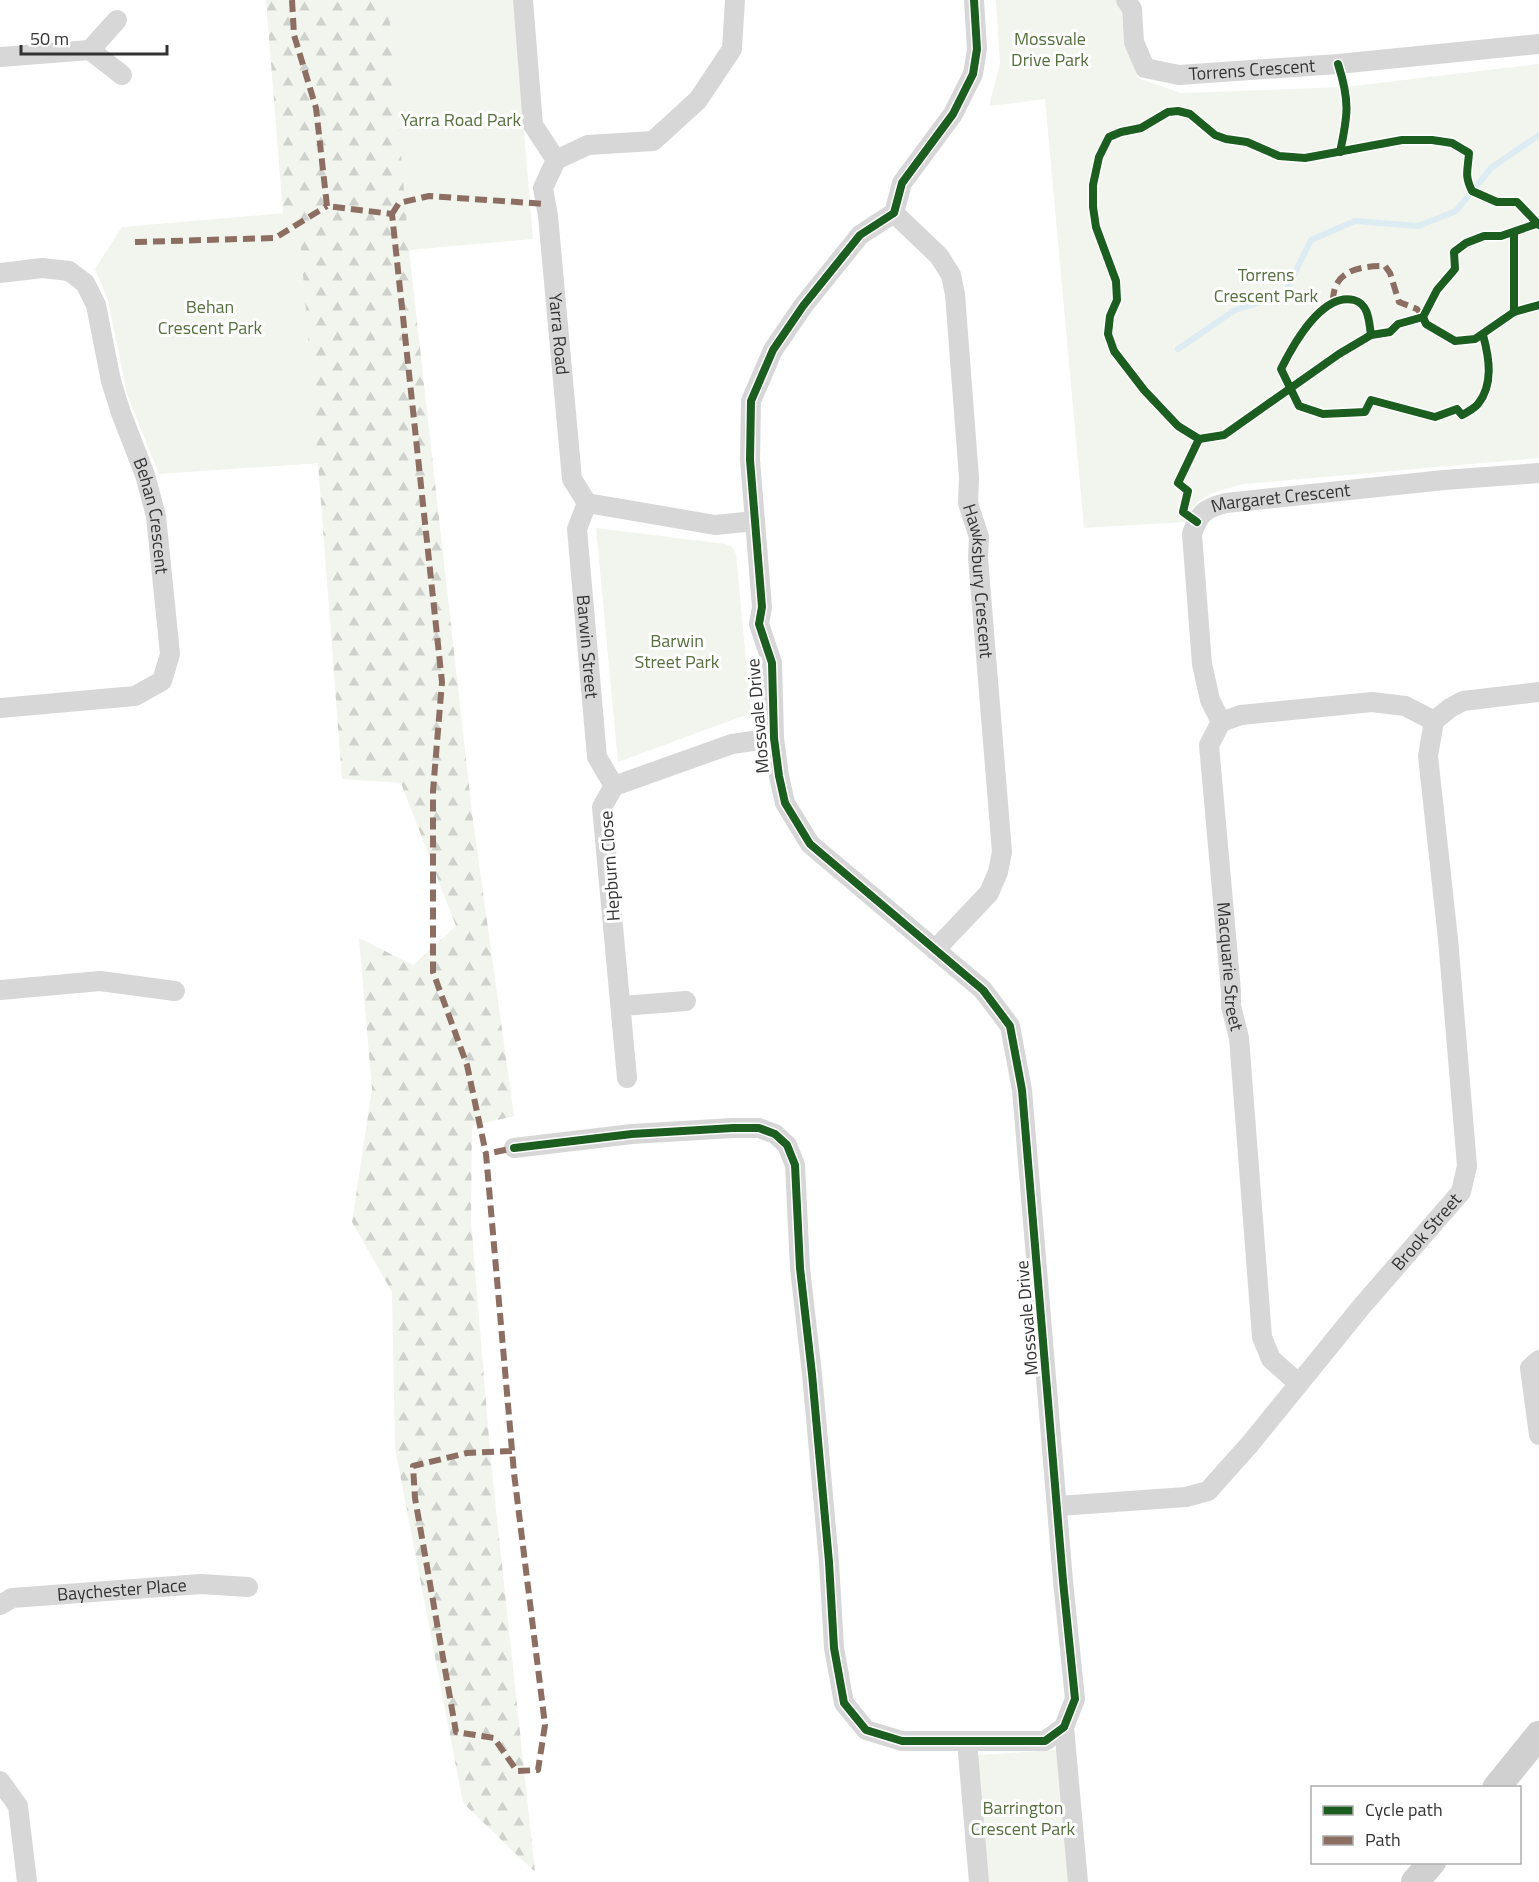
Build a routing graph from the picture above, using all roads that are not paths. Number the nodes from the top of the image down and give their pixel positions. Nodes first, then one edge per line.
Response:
1 (523, 0) edge
2 (735, 0) edge
3 (974, 0) edge
4 (1126, 0) edge
5 (117, 20) dead end
6 (1539, 44) edge
7 (90, 50) junction
8 (0, 57) edge
9 (122, 75) dead end
10 (556, 159) junction
11 (894, 213) junction
12 (0, 273) edge
13 (1539, 473) edge
14 (587, 503) junction
15 (755, 521) junction
16 (1539, 692) edge
17 (0, 708) edge
18 (1434, 721) junction
19 (1221, 722) junction
20 (774, 738) junction
21 (614, 786) junction
22 (935, 950) junction
23 (0, 990) edge
24 (175, 991) dead end
25 (686, 1001) dead end
26 (622, 1006) junction
27 (627, 1078) dead end
28 (514, 1148) dead end
29 (1539, 1360) edge
30 (1298, 1383) junction
31 (1539, 1435) edge
32 (1058, 1506) junction
33 (248, 1587) dead end
34 (0, 1605) edge
35 (1064, 1727) junction
36 (1539, 1735) edge
37 (967, 1741) junction
38 (0, 1781) edge
39 (1498, 1786) edge
40 (1431, 1864) edge
41 (27, 1882) edge
42 (979, 1882) edge
43 (1078, 1882) edge
44 (1415, 1882) edge

1 - 10 street
2 - 10 street
3 - 11 street
4 - 6 street, Torrens Crescent
5 - 7 street
7 - 8 street
7 - 9 street
10 - 14 street, Yarra Road
11 - 15 street, Mossvale Drive
11 - 22 street, Hawksbury Crescent
12 - 17 street, Behan Crescent
13 - 19 street, Margaret Crescent
14 - 15 street
14 - 21 street, Barwin Street
15 - 20 street, Mossvale Drive
16 - 18 street
18 - 19 street
18 - 30 street, Brook Street
19 - 30 street, Macquarie Street
20 - 21 street, Hepburn Close
20 - 22 street, Mossvale Drive
21 - 26 street, Hepburn Close
22 - 32 street, Mossvale Drive
23 - 24 street
25 - 26 street
26 - 27 street, Hepburn Close
28 - 37 street
29 - 31 street
30 - 32 street, Brook Street
32 - 35 street, Mossvale Drive
33 - 34 street, Baychester Place
35 - 37 street
35 - 43 street
36 - 39 main road
37 - 42 street
38 - 41 street
40 - 44 main road

